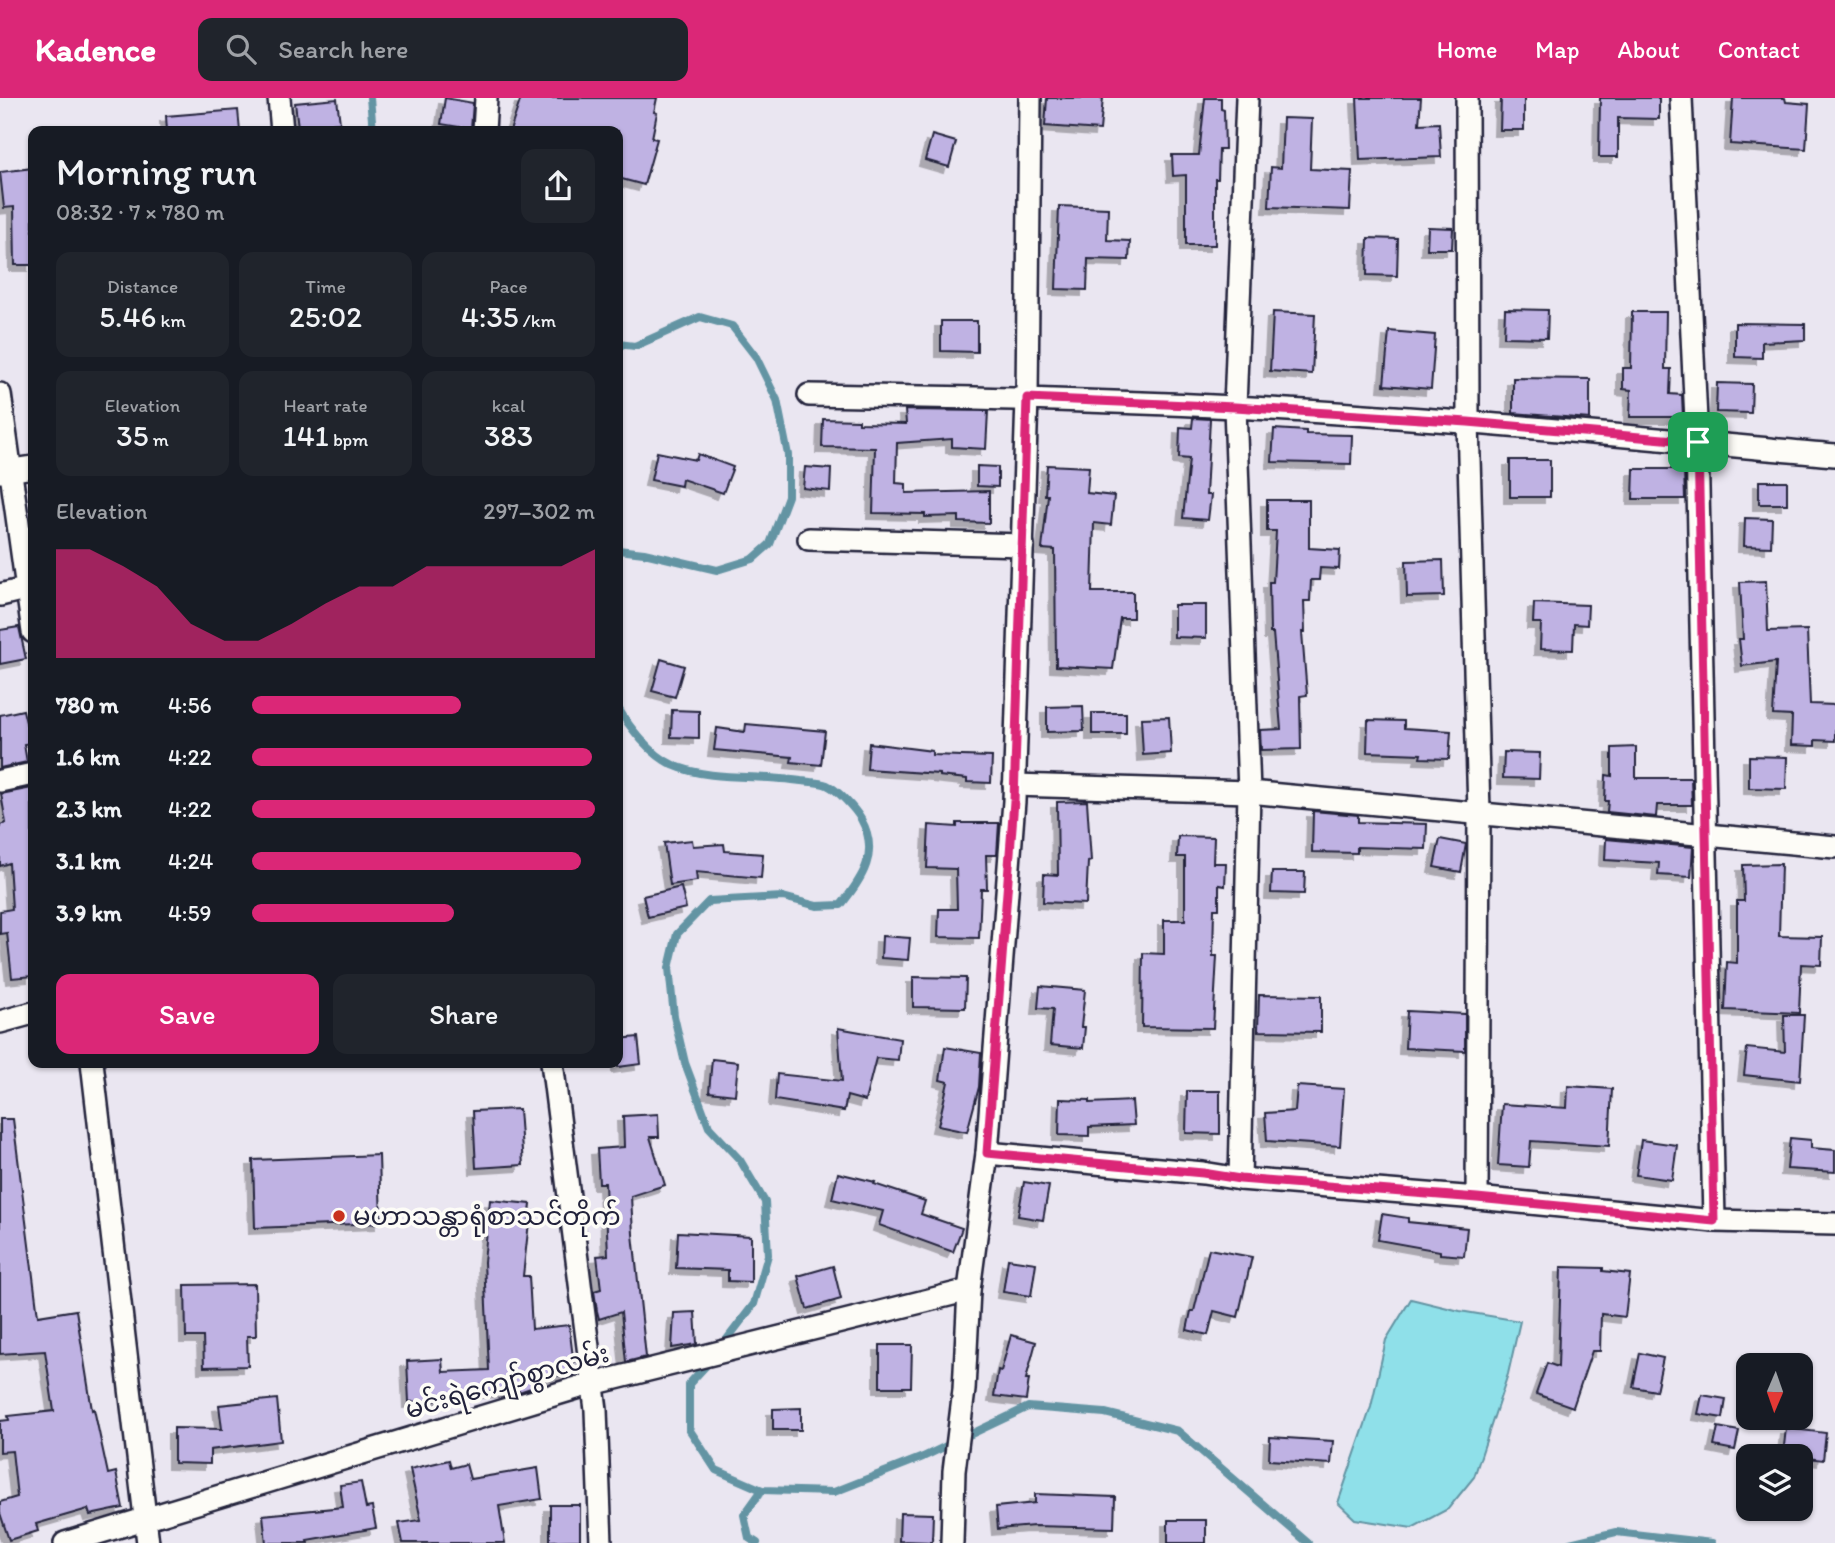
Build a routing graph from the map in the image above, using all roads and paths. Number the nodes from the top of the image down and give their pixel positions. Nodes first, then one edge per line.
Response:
1 (279, 98) edge
2 (486, 98) edge
3 (1030, 98) edge
4 (1247, 98) edge
5 (1467, 98) edge
6 (1681, 98) edge
7 (282, 126) edge
8 (484, 126) edge
9 (0, 394) edge
10 (809, 396) dead end
11 (1027, 398) junction
12 (1235, 407) junction
13 (1468, 422) junction
14 (1698, 442) junction
15 (1835, 455) edge
16 (28, 468) edge
17 (5, 472) edge
18 (809, 538) dead end
19 (1023, 545) junction
20 (28, 575) edge
21 (28, 589) edge
22 (0, 594) edge
23 (28, 775) edge
24 (0, 781) edge
25 (1014, 785) junction
26 (1249, 792) junction
27 (1479, 812) junction
28 (1706, 834) junction
29 (1835, 846) edge
30 (28, 1014) edge
31 (0, 1021) edge
32 (93, 1068) edge
33 (553, 1068) edge
34 (987, 1153) junction
35 (1240, 1179) junction
36 (1477, 1198) junction
37 (1714, 1221) junction
38 (1835, 1224) edge
39 (970, 1290) junction
40 (592, 1385) junction
41 (145, 1519) junction
42 (65, 1543) edge
43 (148, 1543) edge
44 (601, 1543) edge
45 (952, 1543) edge

1 - 7 street
2 - 8 street
3 - 11 street
4 - 12 street
5 - 13 street
6 - 14 street
9 - 17 street
10 - 11 street
11 - 12 street
11 - 19 street
12 - 13 street
12 - 26 street
13 - 14 street
13 - 27 street
14 - 15 street
14 - 28 street
16 - 17 street
17 - 20 street
18 - 19 street
19 - 25 street
21 - 22 street
23 - 24 street
25 - 26 street
25 - 34 street
26 - 27 street
26 - 35 street
27 - 28 street
27 - 36 street
28 - 29 street
28 - 37 street
30 - 31 street
32 - 41 street
33 - 40 street
34 - 35 street
34 - 39 street
35 - 36 street
36 - 37 street
37 - 38 street
39 - 40 street, မင်းရဲကျော်စွာလမ်း
39 - 45 street
40 - 41 street, မင်းရဲကျော်စွာလမ်း
40 - 44 street
41 - 42 street, မင်းရဲကျော်စွာလမ်း
41 - 43 street

